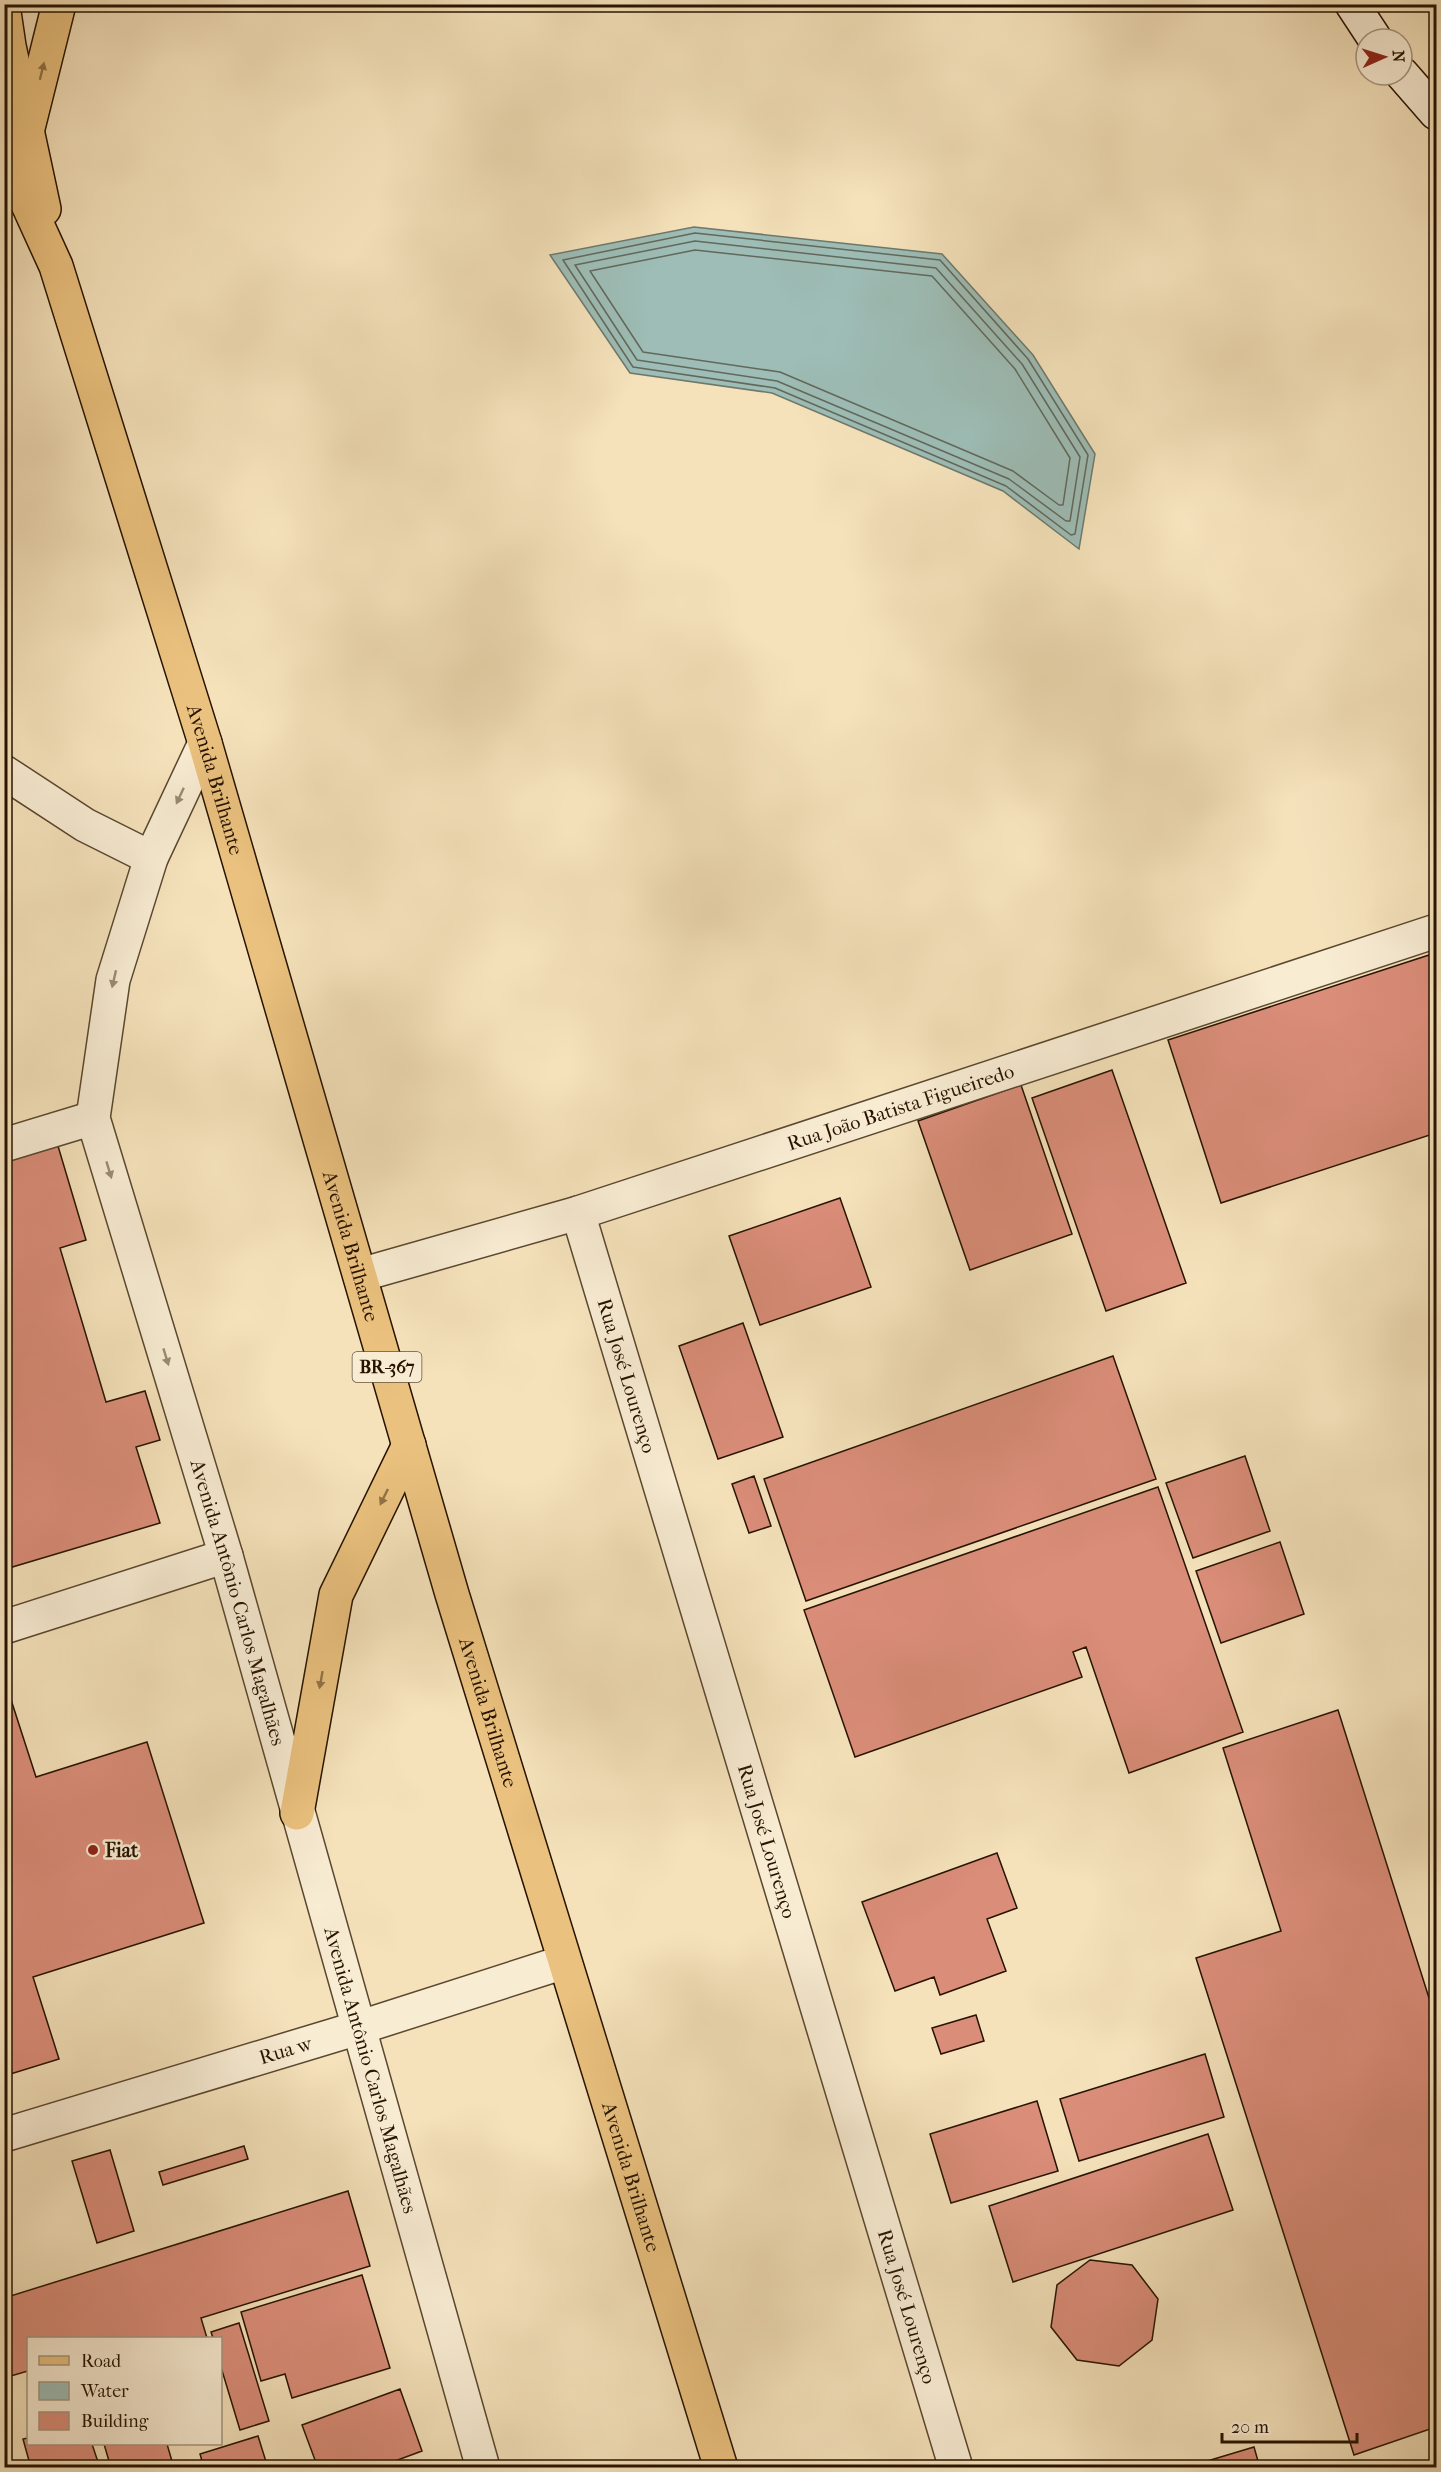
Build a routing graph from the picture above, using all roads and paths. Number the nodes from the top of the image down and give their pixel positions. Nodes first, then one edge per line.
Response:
1 (59, 4) edge
2 (1352, 4) edge
3 (4, 12) edge
4 (1368, 27) edge
5 (1414, 87) edge
6 (1437, 113) edge
7 (28, 128) junction
8 (4, 152) edge
9 (56, 266) junction
10 (205, 743) junction
11 (4, 772) edge
12 (151, 858) junction
13 (1437, 931) edge
14 (93, 1118) junction
15 (4, 1145) edge
16 (578, 1213) junction
17 (360, 1275) junction
18 (409, 1445) junction
19 (226, 1556) junction
20 (4, 1627) edge
21 (297, 1813) junction
22 (564, 1962) junction
23 (358, 2028) junction
24 (4, 2135) edge
25 (483, 2468) edge
26 (721, 2468) edge
27 (956, 2468) edge

7 -> 1 main road, BR-367
2 - 4 street
3 - 7 main road, BR-367
5 - 6 street
7 - 9 main road, BR-367
8 - 9 main road, BR-367
9 - 10 main road, Avenida Brilhante / BR-367
10 -> 12 street, Avenida Antônio Carlos Magalhães
10 - 17 main road, Avenida Brilhante / BR-367
11 - 12 street
12 -> 14 street, Avenida Antônio Carlos Magalhães
13 - 16 street, Rua João Batista Figueiredo
14 - 15 street
14 -> 19 street, Avenida Antônio Carlos Magalhães
16 - 17 street, Rua João Batista Figueiredo
16 - 27 street, Rua José Lourenço
17 - 18 main road, Avenida Brilhante / BR-367
18 -> 21 main road
18 - 22 main road, Avenida Brilhante / BR-367
19 - 20 street
19 - 21 street, Avenida Antônio Carlos Magalhães
21 - 23 street, Avenida Antônio Carlos Magalhães
22 - 23 street, Rua w
22 - 26 main road, Avenida Brilhante / BR-367
23 - 24 street, Rua w
23 - 25 street, Avenida Antônio Carlos Magalhães

